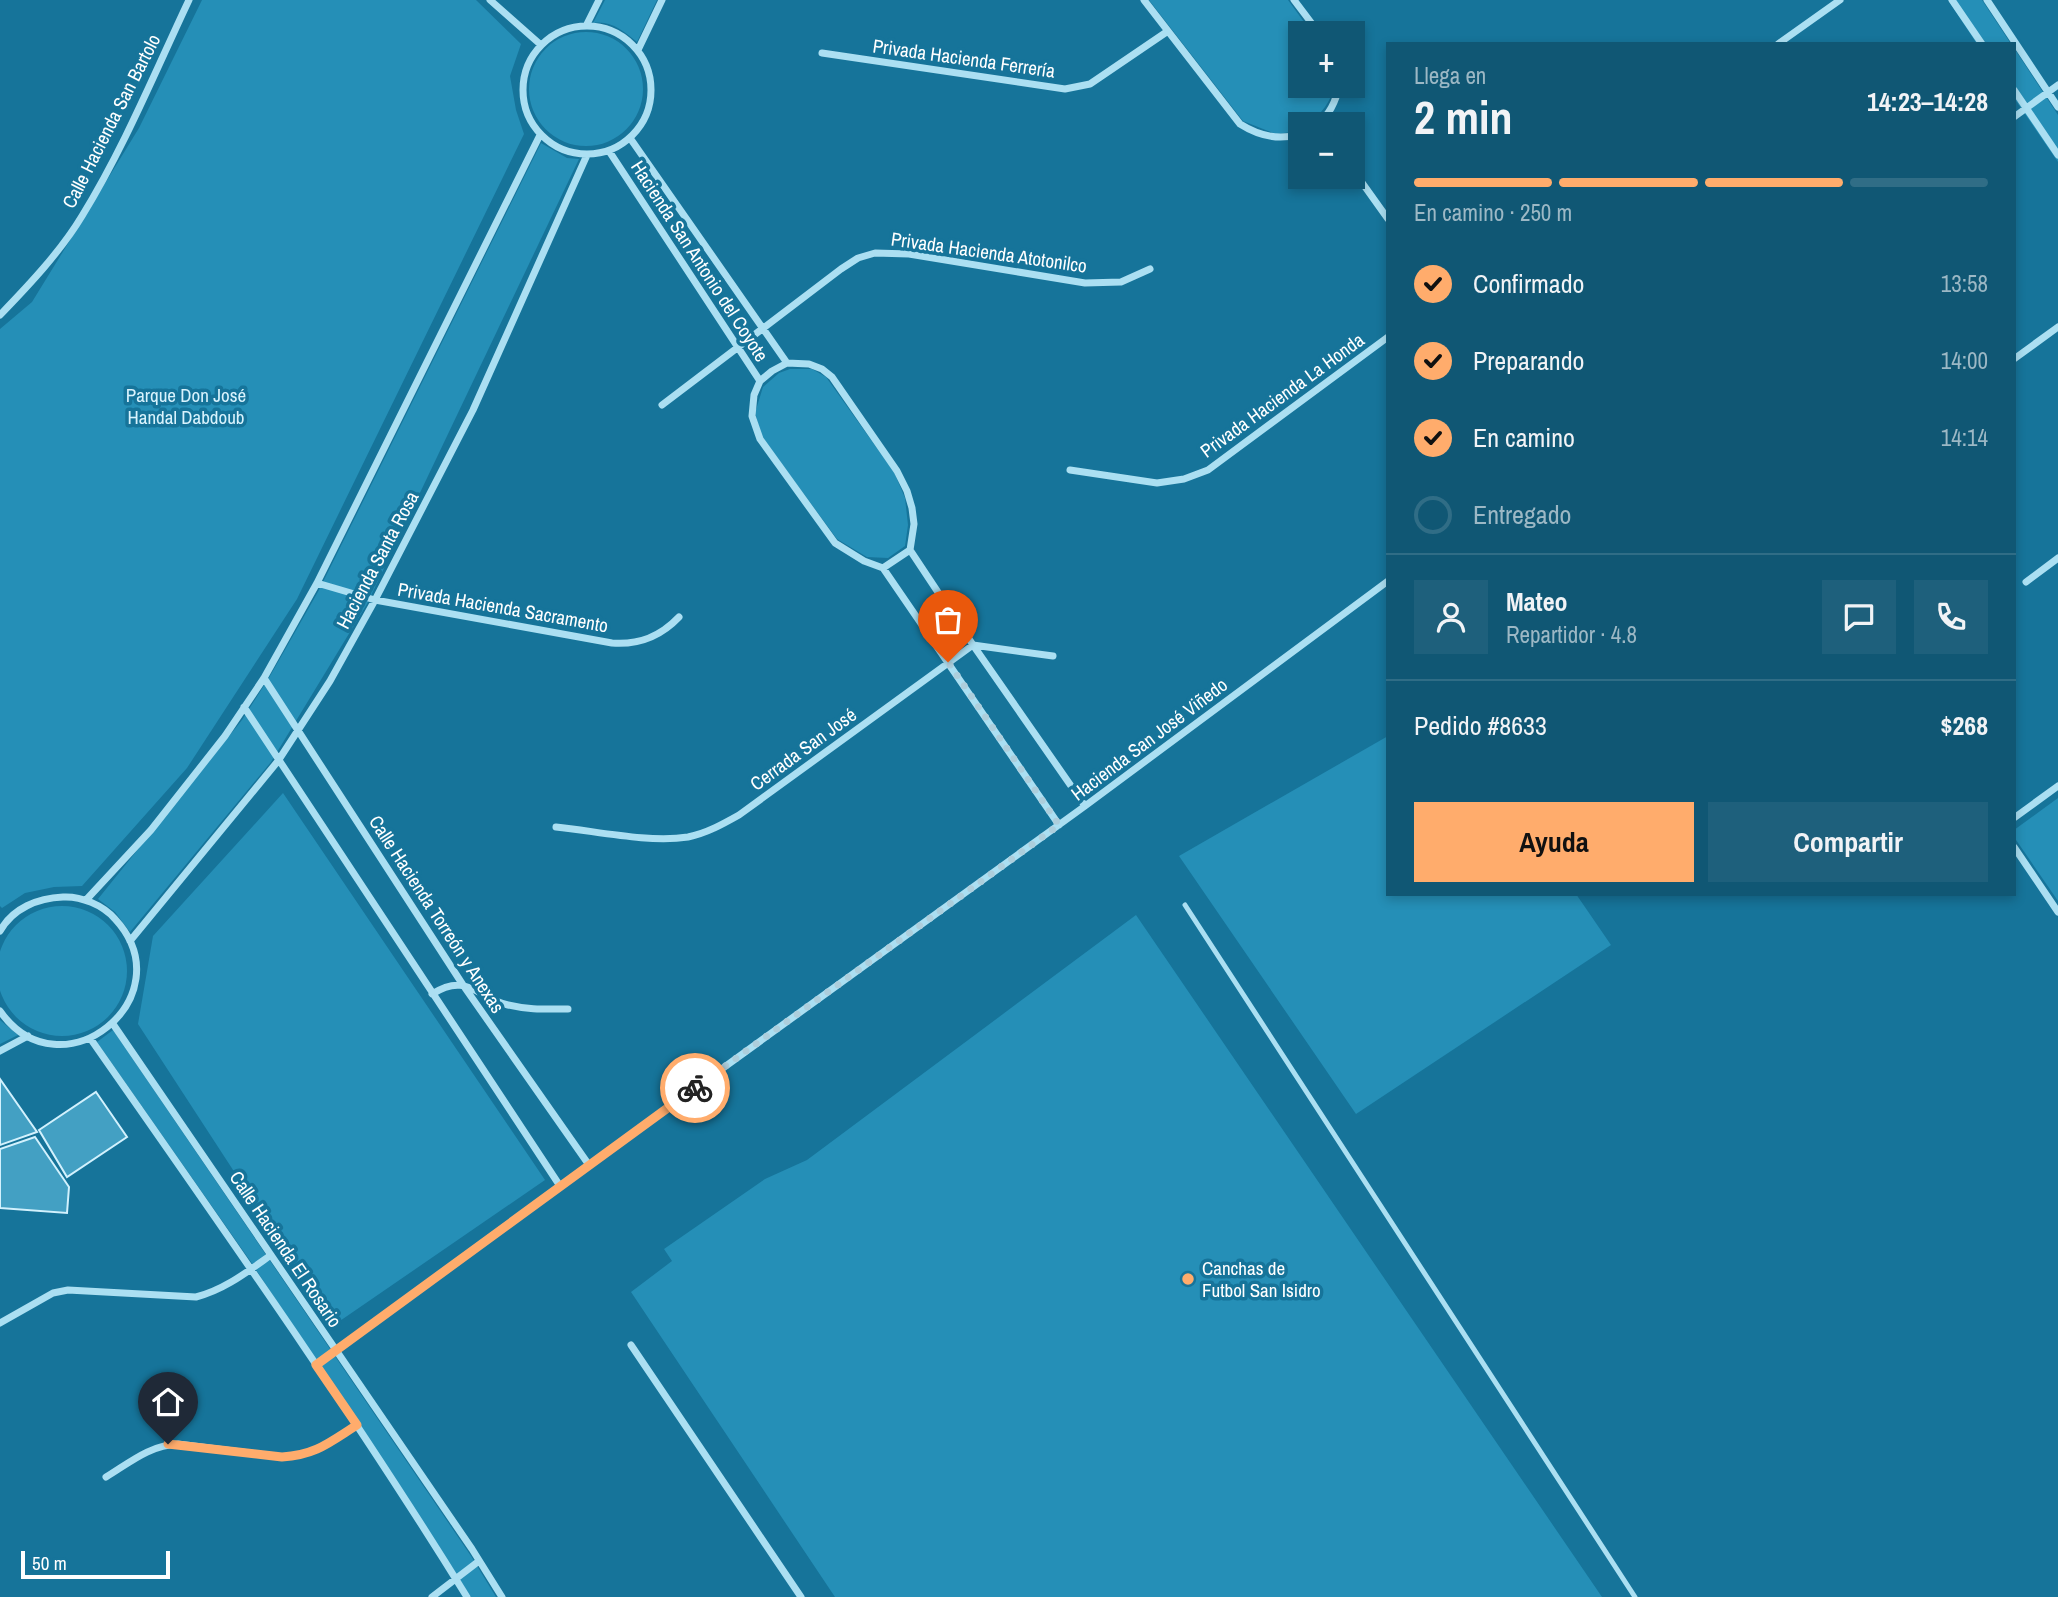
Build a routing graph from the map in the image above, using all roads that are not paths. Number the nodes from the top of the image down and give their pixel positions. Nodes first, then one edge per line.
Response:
1 (189, 0) edge
2 (490, 0) edge
3 (599, 0) edge
4 (663, 0) edge
5 (1144, 0) edge
6 (1294, 0) edge
7 (1840, 0) edge
8 (1952, 0) edge
9 (1987, 0) edge
10 (1310, 21) edge
11 (586, 26) junction
12 (1168, 31) junction
13 (1781, 42) edge
14 (1981, 42) edge
15 (2015, 42) edge
16 (2016, 44) edge
17 (541, 45) junction
18 (638, 51) junction
19 (822, 53) dead end
20 (2058, 85) edge
21 (2048, 92) junction
22 (2016, 93) edge
23 (2058, 107) edge
24 (2026, 108) junction
25 (2016, 116) edge
26 (540, 135) junction
27 (1288, 137) edge
28 (630, 138) junction
29 (609, 151) junction
30 (587, 155) junction
31 (2058, 155) edge
32 (1365, 187) edge
33 (1386, 216) edge
34 (1150, 269) dead end
35 (0, 315) edge
36 (2058, 327) edge
37 (763, 328) junction
38 (1386, 338) edge
39 (737, 346) junction
40 (2016, 358) edge
41 (787, 363) junction
42 (760, 382) junction
43 (662, 405) dead end
44 (1070, 470) dead end
45 (910, 550) junction
46 (2058, 558) edge
47 (883, 568) junction
48 (1386, 582) edge
49 (2026, 582) dead end
50 (317, 583) junction
51 (375, 600) junction
52 (679, 617) dead end
53 (973, 645) junction
54 (1052, 656) dead end
55 (948, 662) junction
56 (264, 678) junction
57 (244, 707) junction
58 (298, 732) junction
59 (278, 761) junction
60 (2058, 786) edge
61 (1085, 806) junction
62 (2016, 817) edge
63 (1059, 825) junction
64 (556, 827) dead end
65 (2016, 850) edge
66 (86, 900) junction
67 (1185, 905) dead end
68 (2058, 912) edge
69 (1, 926) edge
70 (130, 941) junction
71 (463, 985) junction
72 (432, 995) junction
73 (568, 1009) dead end
74 (0, 1010) edge
75 (113, 1024) junction
76 (28, 1035) junction
77 (90, 1038) junction
78 (0, 1051) edge
79 (589, 1164) junction
80 (560, 1186) junction
81 (271, 1255) junction
82 (251, 1269) junction
83 (0, 1323) edge
84 (631, 1345) dead end
85 (336, 1351) junction
86 (316, 1365) junction
87 (357, 1425) junction
88 (106, 1477) dead end
89 (479, 1561) junction
90 (456, 1579) junction
91 (432, 1597) edge
92 (467, 1597) edge
93 (502, 1597) edge
94 (801, 1597) edge
95 (1635, 1597) edge

1 - 35 street, Calle Hacienda San Bartolo
2 - 17 street
3 - 11 street
4 - 18 street
5 - 12 street
6 - 10 street
7 - 13 street
8 - 14 street
9 - 15 street
11 - 17 street
11 - 18 street
12 - 19 street, Privada Hacienda Ferrería
12 - 27 street
16 - 21 street
17 - 26 street
18 - 28 street
20 - 21 street
21 - 23 street
21 - 24 street
22 - 24 street
24 - 25 street
24 - 31 street
26 - 30 street
26 - 50 street
28 - 29 street
28 - 37 street
29 - 30 street
29 - 39 street, Hacienda San Antonio del Coyote
30 - 51 street, Hacienda Santa Rosa
32 - 33 street
34 - 37 street, Privada Hacienda Atotonilco
36 - 40 street
37 - 39 street, Privada Hacienda Atotonilco
37 - 41 street
38 - 44 street, Privada Hacienda La Honda
39 - 42 street, Hacienda San Antonio del Coyote
39 - 43 street, Privada Hacienda Atotonilco
41 - 42 street
41 - 45 street
42 - 47 street, Hacienda San Antonio del Coyote
45 - 47 street
45 - 53 street
46 - 49 street
47 - 55 street
48 - 61 street, Hacienda San José Viñedo
50 - 51 street, Privada Hacienda Sacramento
50 - 56 street
51 - 52 street, Privada Hacienda Sacramento
51 - 58 street, Hacienda Santa Rosa
53 - 54 street
53 - 55 street, Cerrada San José
53 - 61 street
55 - 63 street
55 - 64 street, Cerrada San José
56 - 57 street
56 - 58 street, Calle Hacienda Torreón y Anexas
57 - 59 street
57 - 66 street
58 - 59 street, Hacienda Santa Rosa
58 - 71 street, Calle Hacienda Torreón y Anexas
59 - 70 street, Hacienda Santa Rosa
59 - 72 street
60 - 62 street
61 - 63 street, Hacienda San José Viñedo
63 - 79 street, Hacienda San José Viñedo
65 - 68 street
66 - 69 street
66 - 70 street
67 - 95 lane
70 - 75 street
71 - 72 street
71 - 73 street
71 - 79 street, Calle Hacienda Torreón y Anexas
72 - 80 street
74 - 76 street
75 - 77 street
75 - 81 street, Calle Hacienda El Rosario
76 - 77 street
76 - 78 street
77 - 82 street, Calle Hacienda El Rosario
79 - 80 street, Hacienda San José Viñedo
80 - 85 street, Hacienda San José Viñedo
81 - 82 street
81 - 85 street, Calle Hacienda El Rosario
82 - 83 street
82 - 86 street, Calle Hacienda El Rosario
84 - 94 street
85 - 86 street, Hacienda San José Viñedo
85 - 89 street, Calle Hacienda El Rosario
86 - 87 street, Calle Hacienda El Rosario
87 - 88 street
87 - 90 street, Calle Hacienda El Rosario
89 - 90 street
89 - 93 street, Calle Hacienda El Rosario
90 - 91 street
90 - 92 street, Calle Hacienda El Rosario

